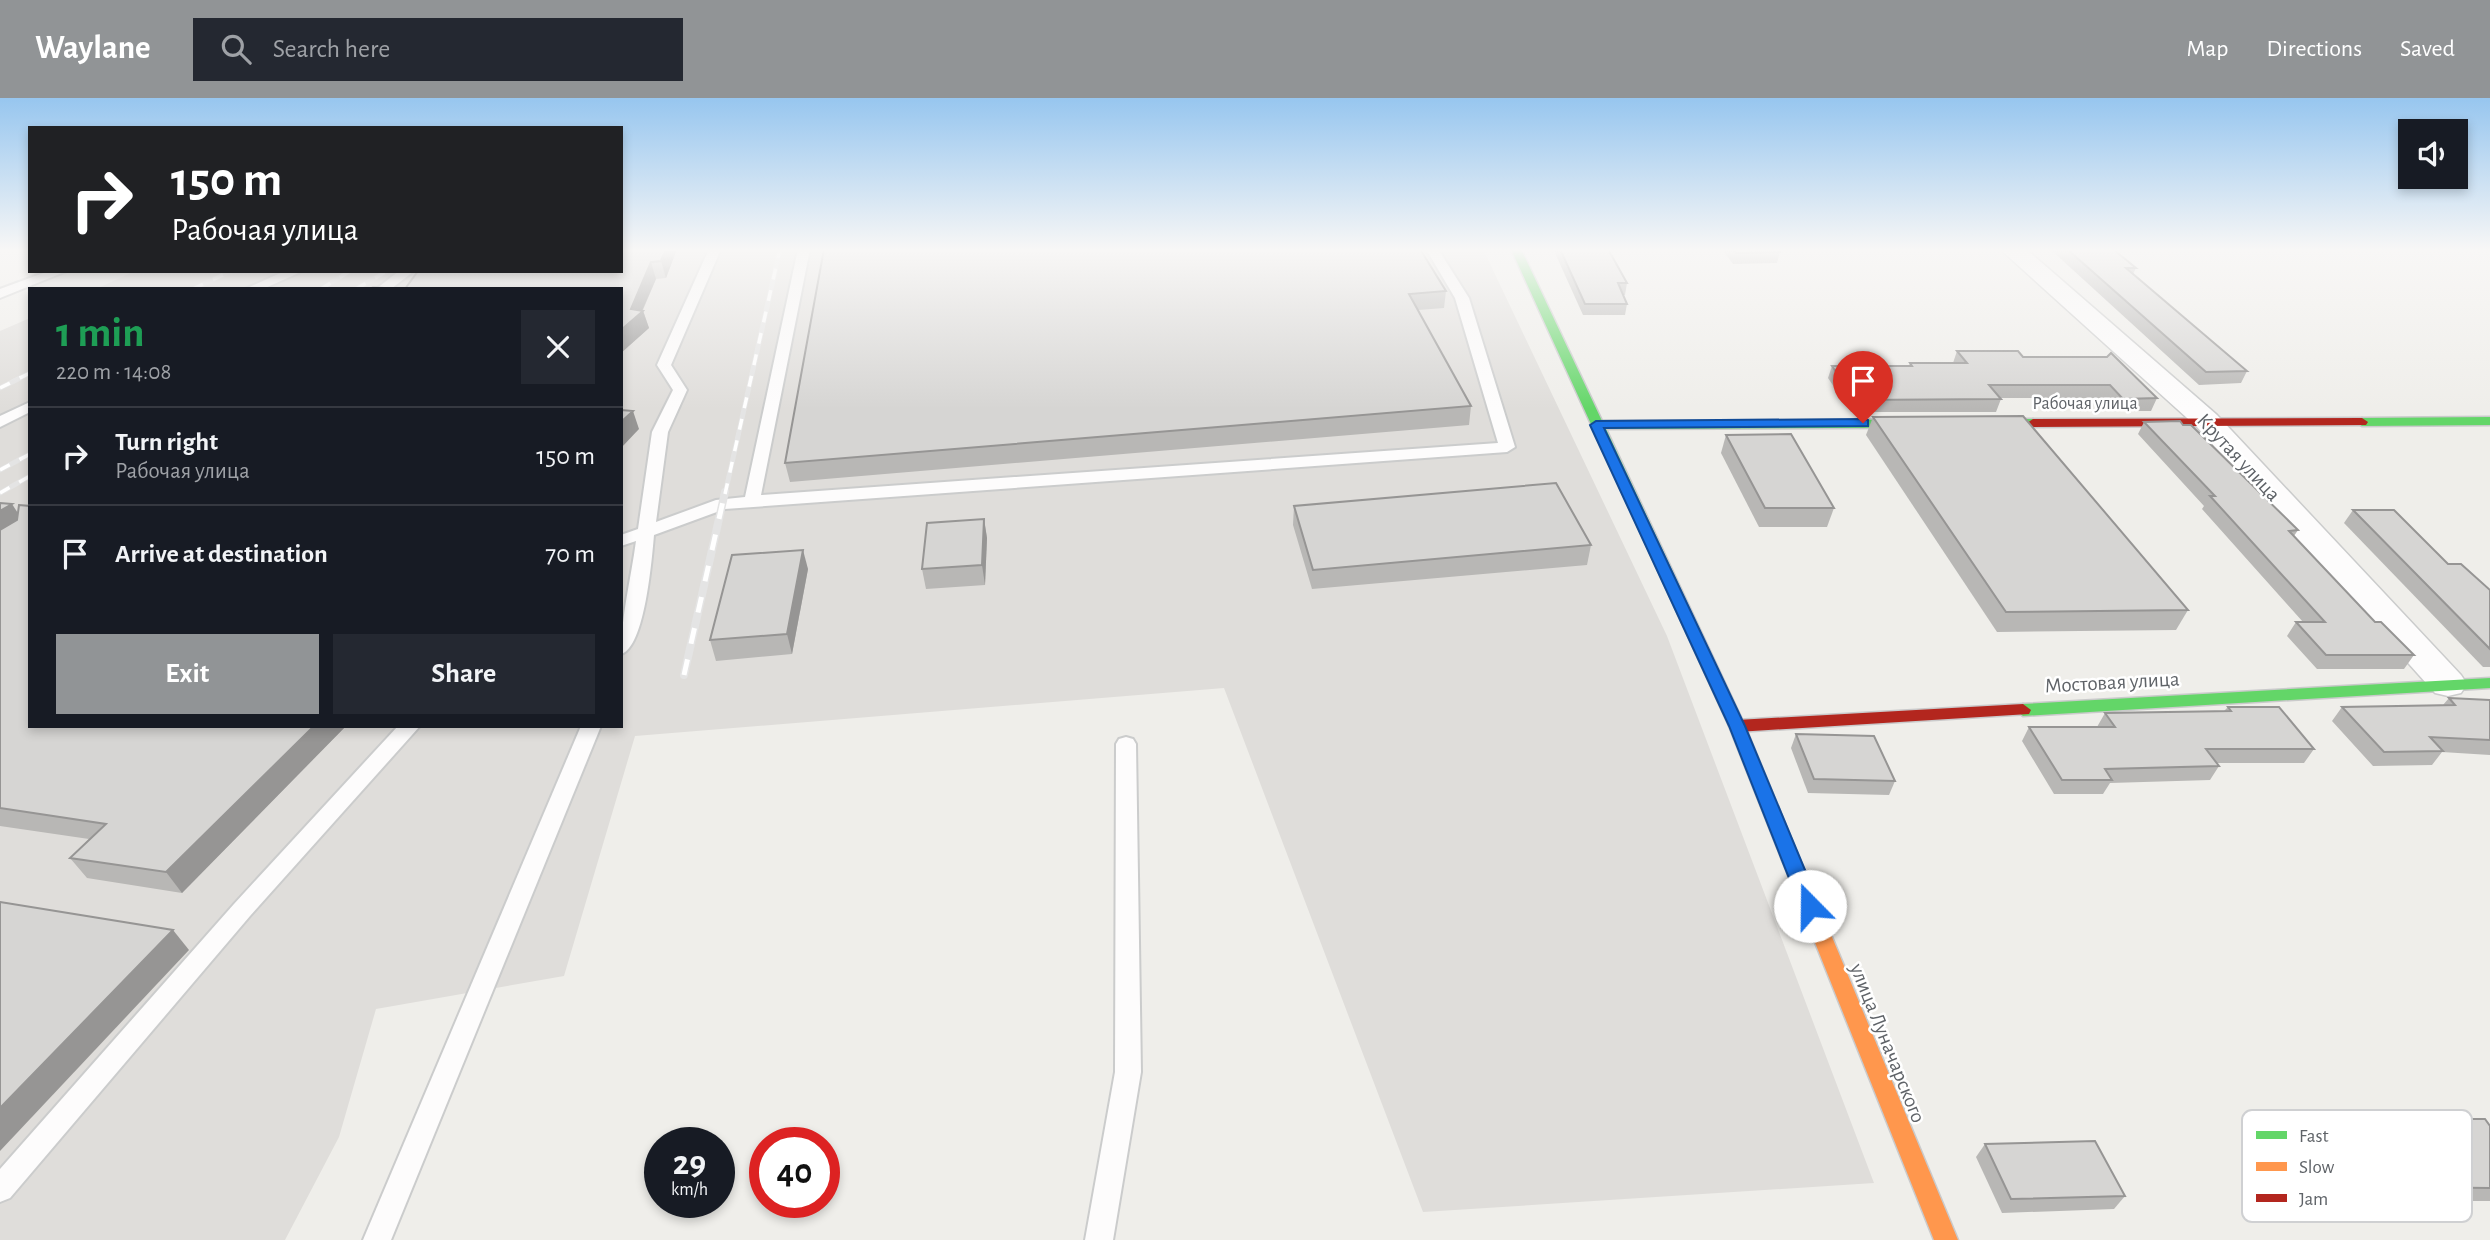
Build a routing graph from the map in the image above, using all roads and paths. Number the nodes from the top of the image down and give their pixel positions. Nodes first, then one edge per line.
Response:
1 (692, 302) edge
2 (793, 302) edge
3 (1463, 302) edge
4 (1540, 302) edge
5 (2072, 302) edge
6 (28, 407) edge
7 (2207, 421) junction
8 (2490, 421) edge
9 (0, 422) edge
10 (1596, 425) junction
11 (751, 501) junction
12 (646, 532) junction
13 (623, 540) edge
14 (623, 643) edge
15 (2490, 683) edge
16 (2448, 684) junction
17 (1737, 726) junction
18 (408, 728) edge
19 (591, 728) edge
20 (1126, 744) dead end
21 (0, 1189) edge
22 (377, 1240) edge
23 (1099, 1240) edge
24 (1945, 1240) edge

1 - 12 lane
2 - 11 lane
3 - 11 lane
4 - 10 street, улица Луначарского
5 - 7 street, Крутая улица
6 - 9 lane
7 - 8 street, Рабочая улица
7 - 10 street, Рабочая улица
7 - 16 street, Крутая улица
10 - 17 street, улица Луначарского
11 - 12 lane
12 - 13 lane
12 - 14 lane
15 - 16 street, Мостовая улица
16 - 17 street, Мостовая улица
17 - 24 street, улица Луначарского
18 - 21 lane
19 - 22 lane
20 - 23 lane

